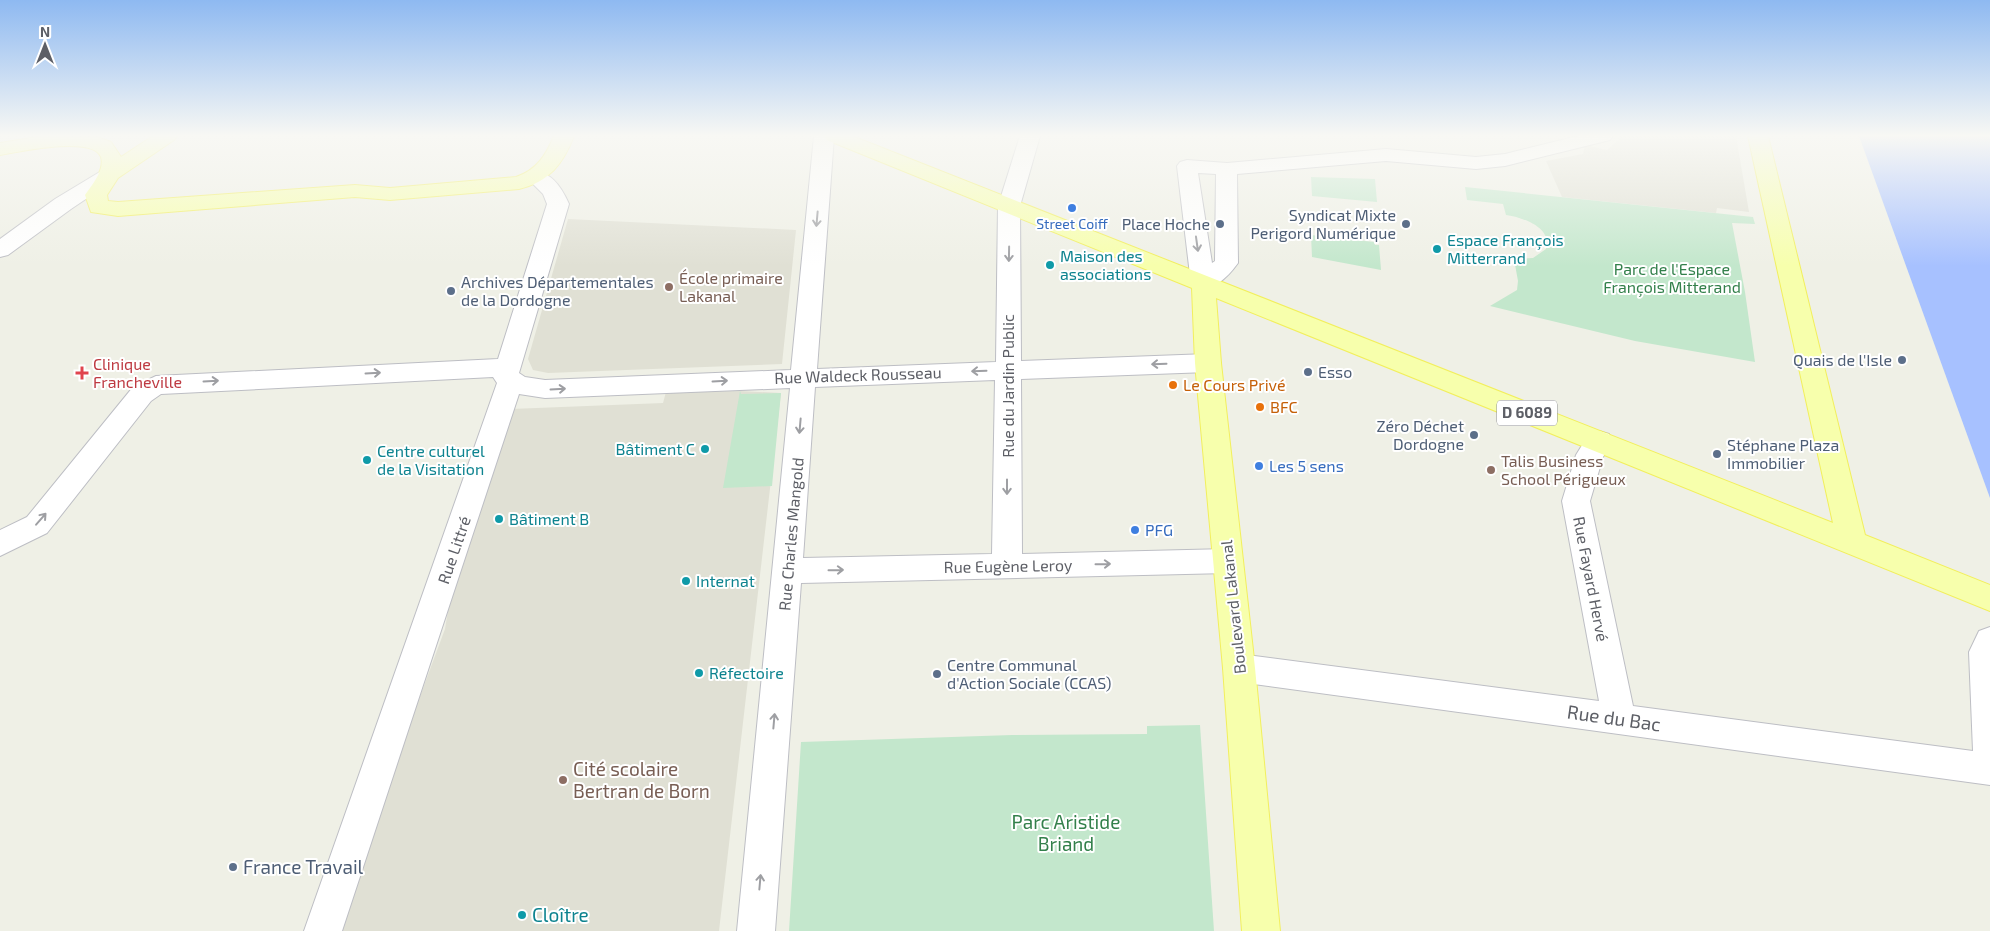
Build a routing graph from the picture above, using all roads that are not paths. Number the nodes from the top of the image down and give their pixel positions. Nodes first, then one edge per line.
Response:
1 (101, 179) edge
2 (106, 179) edge
3 (530, 179) edge
4 (540, 179) edge
5 (820, 179) edge
6 (943, 179) edge
7 (1017, 179) edge
8 (1189, 179) edge
9 (1228, 179) edge
10 (1768, 179) edge
11 (1009, 206) junction
12 (99, 207) junction
13 (21, 235) junction
14 (0, 250) edge
15 (1203, 283) junction
16 (1208, 363) junction
17 (1008, 370) junction
18 (509, 374) junction
19 (804, 377) junction
20 (1599, 441) junction
21 (1852, 543) junction
22 (0, 544) edge
23 (1228, 562) junction
24 (1006, 566) junction
25 (787, 571) junction
26 (1990, 598) edge
27 (1990, 641) edge
28 (1239, 668) junction
29 (1619, 719) junction
30 (1990, 750) edge
31 (1990, 769) edge
32 (324, 931) edge
33 (756, 931) edge
34 (1261, 931) edge

1 - 13 street
2 - 12 main road
3 - 12 main road
4 - 18 street, Rue Littré
5 -> 19 street, Rue Charles Mangold
6 - 11 main road, D 6089
7 - 11 street, Rue du Jardin Public
8 -> 15 street
9 - 15 street
10 - 21 main road
11 - 15 main road, D 6089
11 -> 17 street, Rue du Jardin Public
12 - 13 street
13 - 14 street
15 - 16 main road, Boulevard Lakanal
15 - 20 main road, D 6089
16 -> 17 street, Rue Waldeck Rousseau
16 - 23 main road, Boulevard Lakanal
17 -> 19 street, Rue Waldeck Rousseau
17 -> 24 street, Rue du Jardin Public
18 -> 19 street, Rue Waldeck Rousseau
22 -> 18 street
18 - 32 street, Rue Littré
19 -> 25 street, Rue Charles Mangold
20 - 21 main road, D 6089
20 - 29 street, Rue Fayard Hervé
21 - 26 main road, D 6089
24 -> 23 street, Rue Eugène Leroy
23 - 28 main road, Boulevard Lakanal
25 -> 24 street, Rue Eugène Leroy
33 -> 25 street, Rue Charles Mangold
27 - 30 street
28 - 29 street, Rue du Bac
28 - 34 main road, Boulevard Lakanal
29 - 31 street, Rue du Bac

